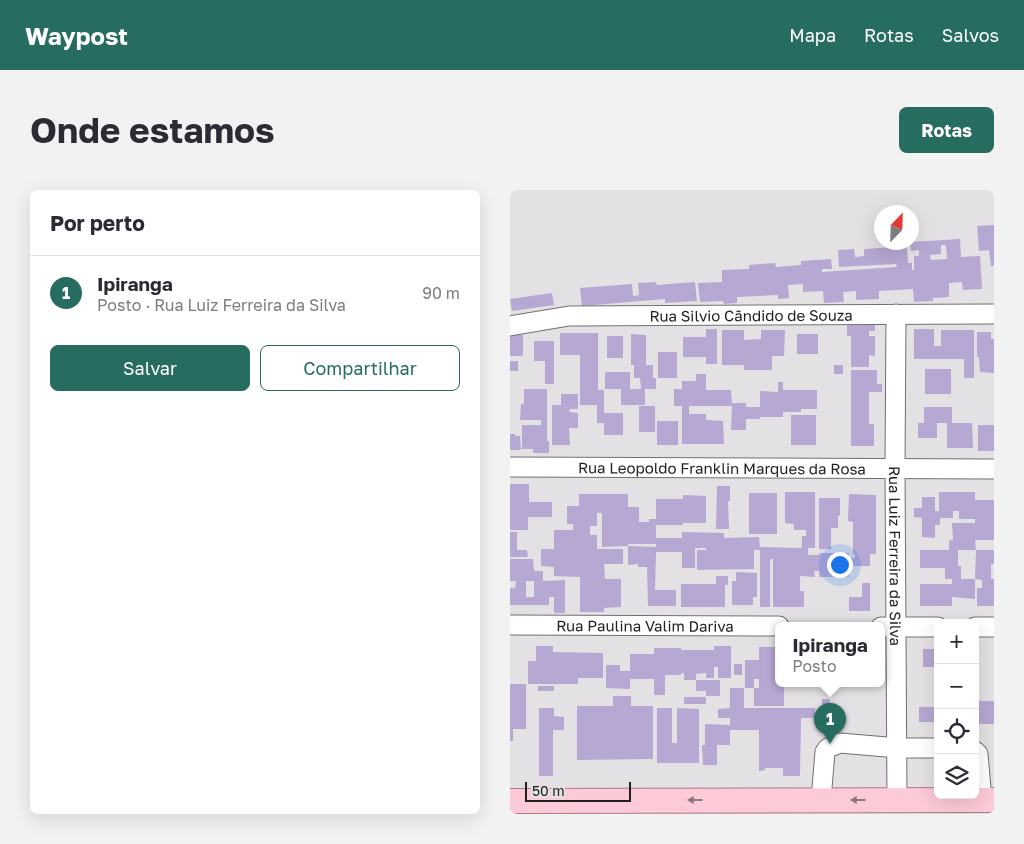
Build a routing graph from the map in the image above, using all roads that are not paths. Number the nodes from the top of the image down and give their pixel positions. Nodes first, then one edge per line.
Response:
1 (896, 314) junction
2 (994, 314) edge
3 (510, 326) edge
4 (510, 467) edge
5 (895, 468) junction
6 (994, 469) edge
7 (510, 625) edge
8 (775, 626) edge
9 (889, 627) edge
10 (934, 627) edge
11 (979, 627) edge
12 (994, 627) edge
13 (898, 748) junction
14 (934, 748) edge
15 (978, 754) edge
16 (821, 800) junction
17 (897, 800) junction
18 (988, 800) edge
19 (510, 801) edge

1 - 2 street, Rua Silvio Cãndido de Souza
1 - 3 street, Rua Silvio Cãndido de Souza
1 - 5 street, Rua Luiz Ferreira da Silva
4 - 5 street, Rua Leopoldo Franklin Marques da Rosa
5 - 6 street, Rua Leopoldo Franklin Marques da Rosa
5 - 9 street, Rua Luiz Ferreira da Silva
7 - 8 street, Rua Paulina Valim Dariva
9 - 10 street
9 - 13 street, Rua Luiz Ferreira da Silva
11 - 12 street
13 - 14 street
13 - 16 street
13 - 17 street, Rua Luiz Ferreira da Silva
15 - 18 street
17 -> 16 main road
16 -> 19 main road
17 - 18 main road

